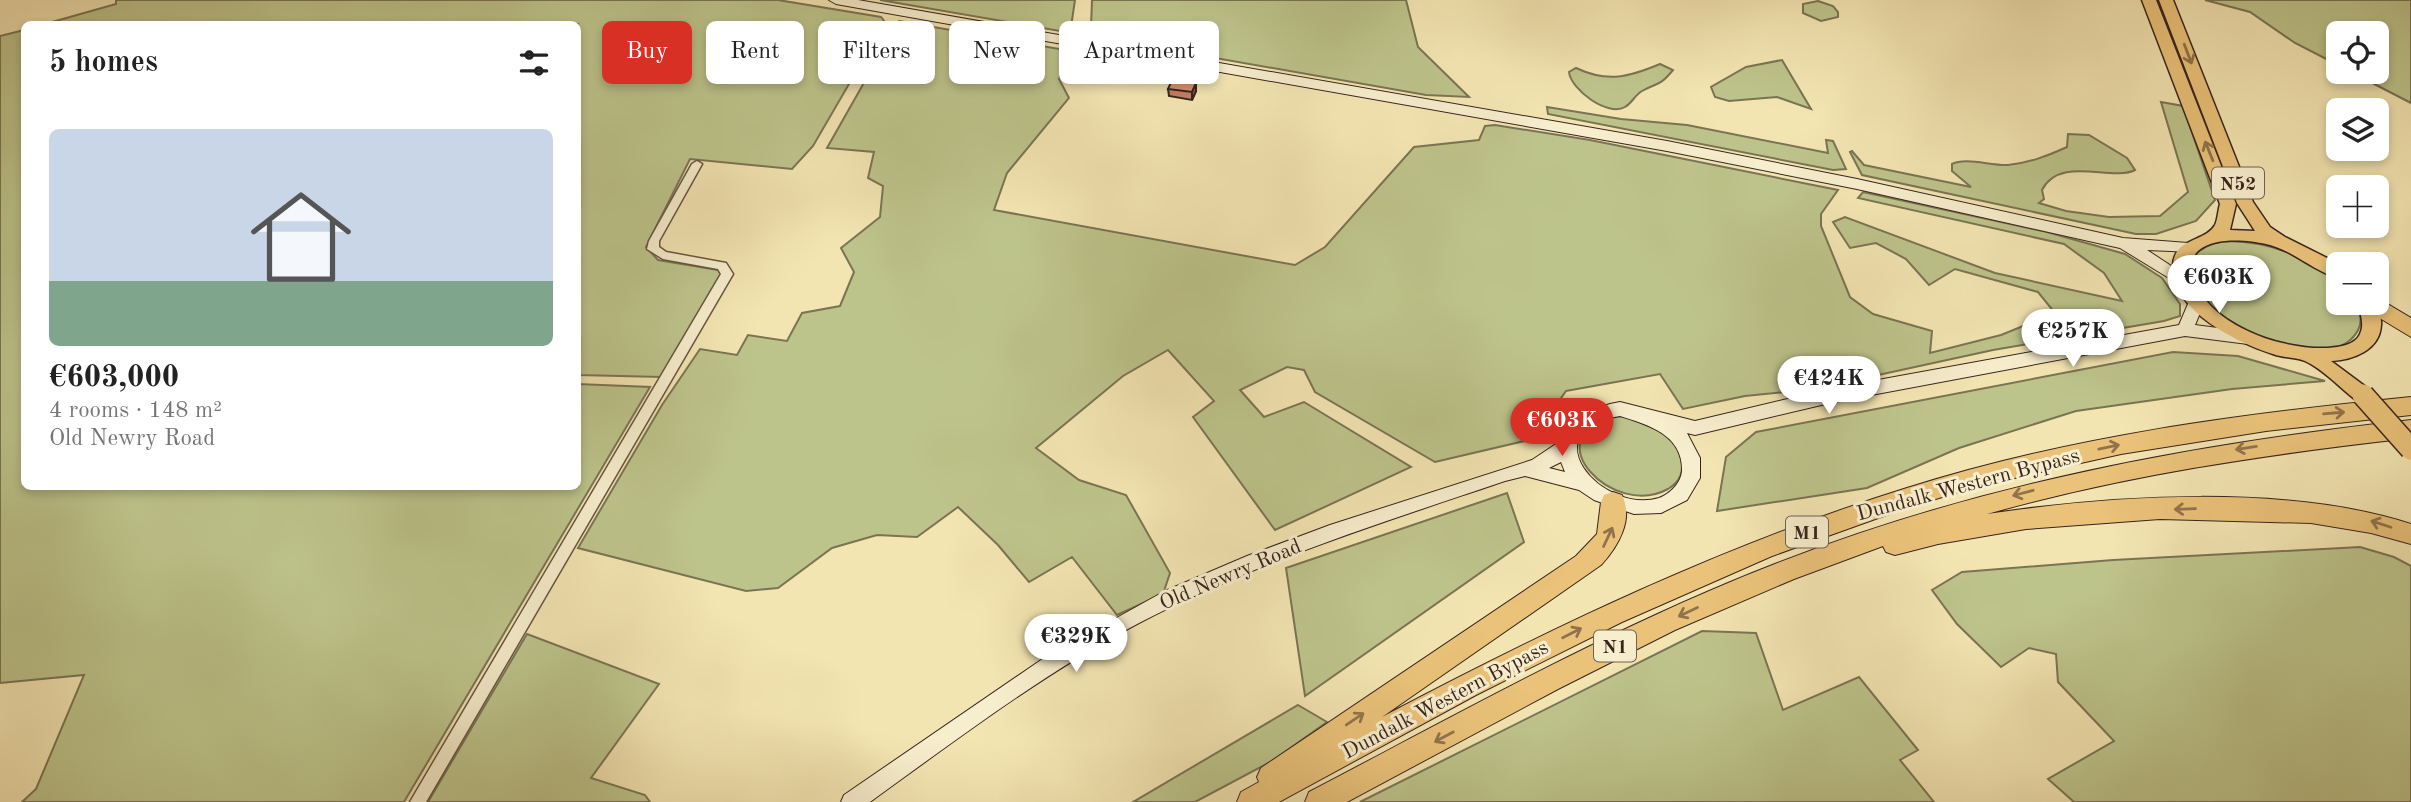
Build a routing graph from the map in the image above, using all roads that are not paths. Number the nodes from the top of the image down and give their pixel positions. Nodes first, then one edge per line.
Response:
1 (836, 0) edge
2 (2149, 0) edge
3 (2166, 0) edge
4 (698, 164) dead end
5 (2215, 236) junction
6 (2123, 243) junction
7 (2285, 244) junction
8 (2189, 247) junction
9 (2326, 264) edge
10 (2183, 279) junction
11 (2197, 301) junction
12 (2372, 315) edge
13 (2388, 315) edge
14 (2411, 329) edge
15 (2185, 330) junction
16 (2248, 338) junction
17 (2355, 350) junction
18 (2309, 355) junction
19 (2363, 395) junction
20 (2411, 407) edge
21 (1661, 421) junction
22 (1695, 428) junction
23 (2411, 429) edge
24 (1567, 446) junction
25 (1689, 448) junction
26 (2411, 449) edge
27 (1528, 470) junction
28 (1586, 484) junction
29 (1613, 502) junction
30 (2411, 534) edge
31 (1751, 585) junction
32 (418, 802) edge
33 (852, 802) edge
34 (1240, 802) edge
35 (1251, 802) edge
36 (1319, 802) edge

1 - 6 main road
5 -> 2 main road, N52
3 -> 7 main road, N52
4 - 32 street
5 - 7 main road, N52
5 - 8 main road, N52
6 - 8 main road
6 - 10 main road
7 - 9 main road, N52
8 - 10 main road
10 - 11 main road
11 - 15 main road
11 - 16 main road
12 - 17 main road
13 - 14 highway
15 - 16 main road
15 - 22 main road
16 - 18 main road
17 - 18 main road
17 - 19 main road
18 - 19 main road
19 - 26 main road, bridge
35 -> 20 highway, Dundalk Western Bypass / M1
21 - 22 main road
21 - 24 main road
21 - 25 main road
22 - 25 main road
23 -> 31 highway, Dundalk Western Bypass / M1
24 - 27 main road, Old Newry Road
24 - 28 main road
25 - 29 main road
27 - 28 main road, Old Newry Road
27 - 33 main road, Old Newry Road
28 - 29 main road
34 -> 29 highway
30 -> 31 highway
31 -> 36 highway, N1

